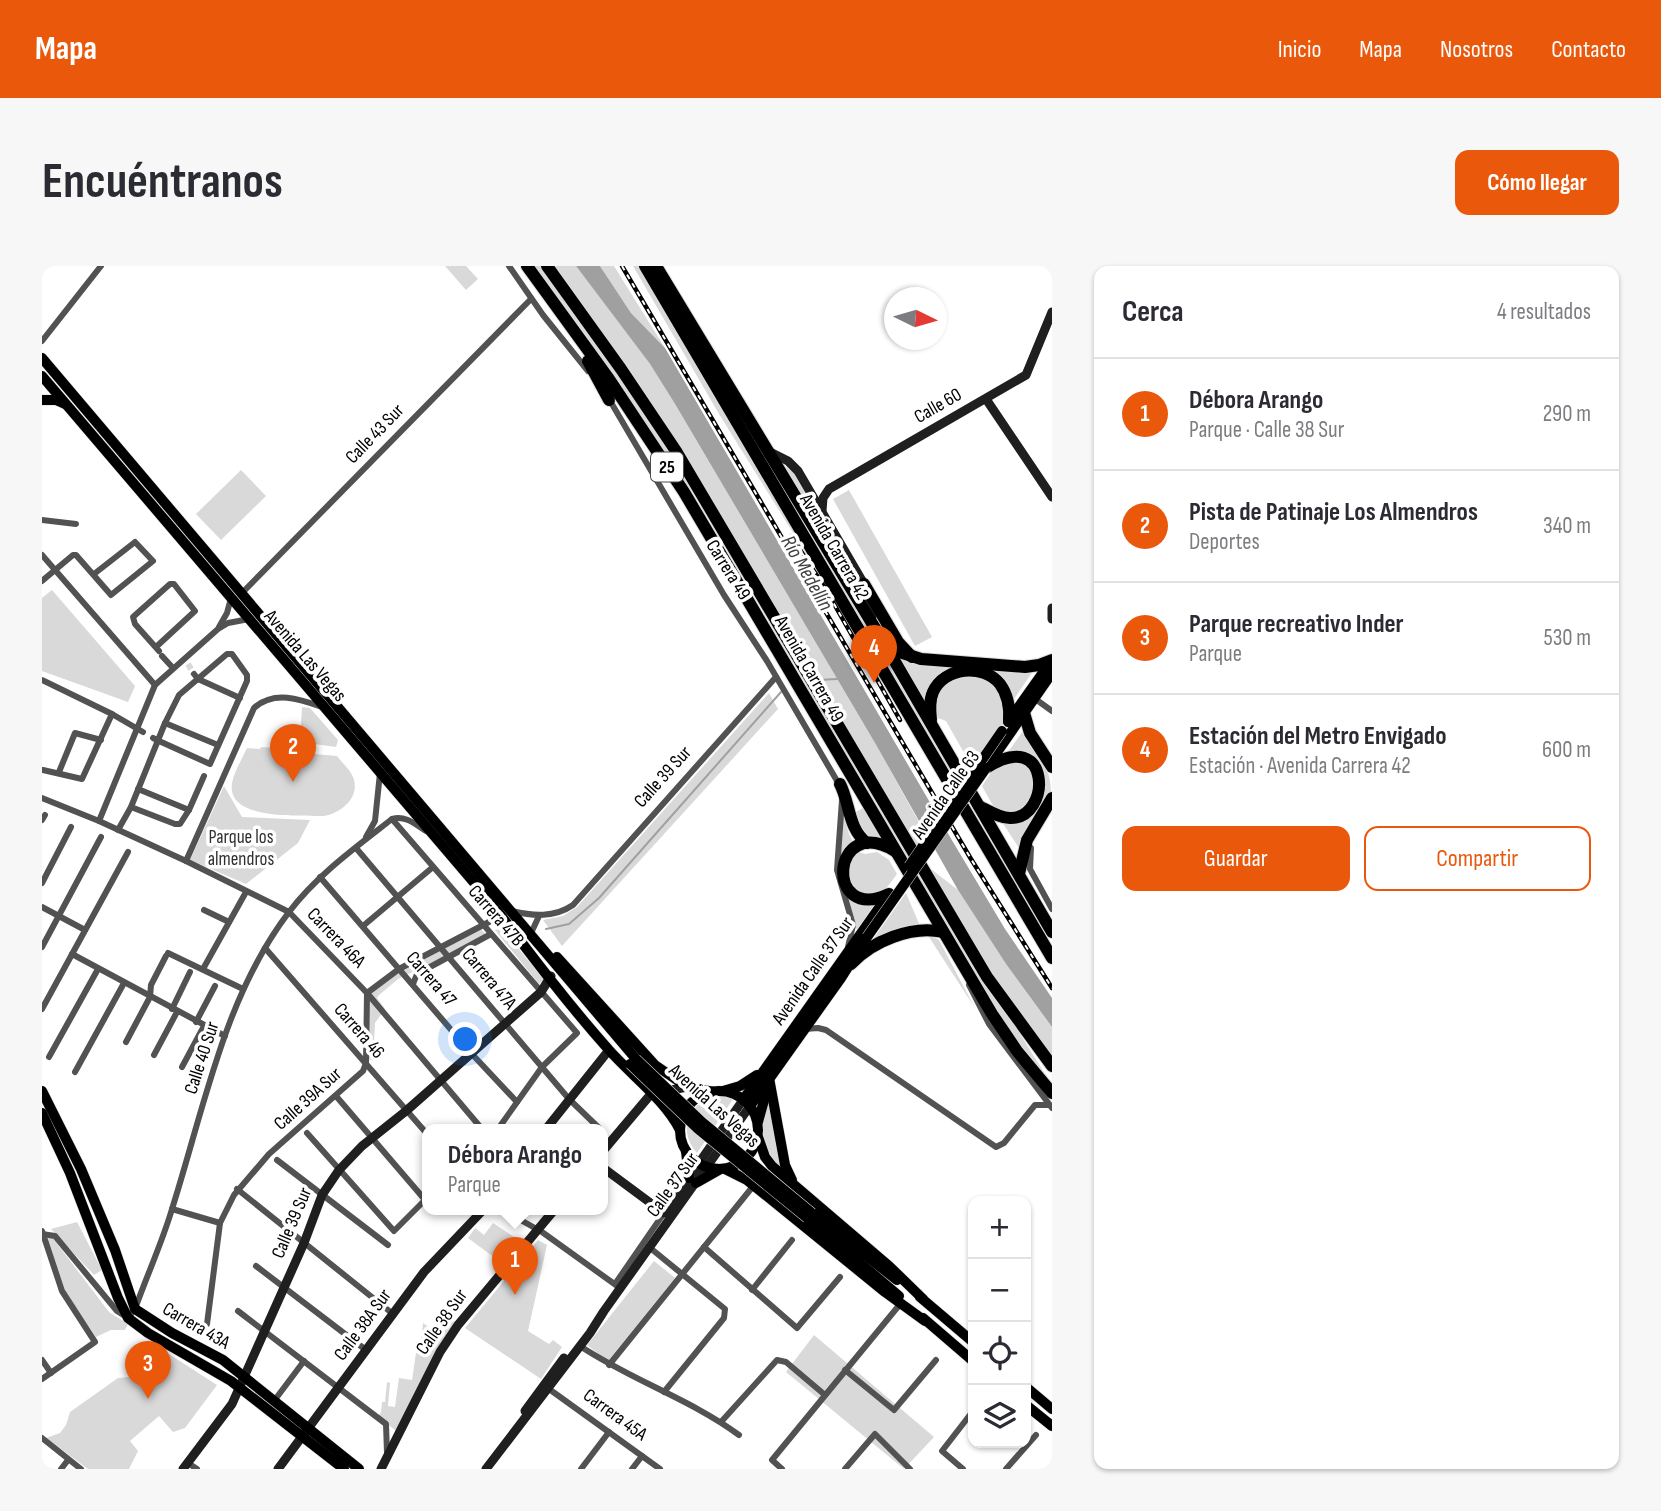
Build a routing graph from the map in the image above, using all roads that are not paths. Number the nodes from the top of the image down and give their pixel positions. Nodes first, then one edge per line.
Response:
1 (101, 266) edge
2 (509, 266) edge
3 (527, 266) edge
4 (547, 266) edge
5 (645, 266) edge
6 (656, 266) edge
7 (665, 280) junction
8 (531, 299) junction
9 (672, 310) junction
10 (1052, 312) edge
11 (565, 317) junction
12 (42, 341) edge
13 (42, 358) edge
14 (56, 375) junction
15 (45, 383) edge
16 (42, 399) edge
17 (986, 399) junction
18 (609, 400) junction
19 (66, 405) junction
20 (768, 451) junction
21 (684, 492) junction
22 (1052, 497) edge
23 (822, 511) junction
24 (42, 520) edge
25 (76, 524) dead end
26 (42, 555) edge
27 (742, 562) junction
28 (55, 569) junction
29 (94, 574) junction
30 (42, 581) edge
31 (864, 584) junction
32 (242, 593) junction
33 (231, 597) junction
34 (1052, 608) edge
35 (250, 619) junction
36 (1052, 619) edge
37 (874, 626) junction
38 (218, 629) junction
39 (887, 648) junction
40 (159, 651) junction
41 (912, 657) junction
42 (1052, 660) edge
43 (173, 668) junction
44 (1052, 673) edge
45 (196, 677) junction
46 (776, 677) junction
47 (786, 681) junction
48 (43, 683) edge
49 (155, 685) junction
50 (794, 694) junction
51 (240, 698) junction
52 (1034, 698) junction
53 (326, 708) junction
54 (1052, 711) edge
55 (1024, 713) junction
56 (112, 714) junction
57 (165, 723) junction
58 (931, 724) junction
59 (1006, 726) junction
60 (140, 730) junction
61 (101, 740) junction
62 (156, 740) junction
63 (218, 745) junction
64 (381, 756) junction
65 (1052, 767) edge
66 (986, 768) junction
67 (43, 769) edge
68 (380, 770) junction
69 (59, 772) junction
70 (204, 776) dead end
71 (840, 784) junction
72 (392, 785) junction
73 (138, 789) junction
74 (42, 798) edge
75 (1052, 798) edge
76 (417, 799) junction
77 (979, 806) junction
78 (131, 807) junction
79 (189, 810) junction
80 (392, 819) junction
81 (99, 821) junction
82 (1037, 823) junction
83 (71, 827) dead end
84 (118, 830) junction
85 (101, 837) dead end
86 (437, 838) junction
87 (363, 842) junction
88 (867, 843) junction
89 (356, 848) junction
90 (128, 852) dead end
91 (896, 852) junction
92 (186, 861) junction
93 (433, 867) junction
94 (1018, 874) junction
95 (320, 877) junction
96 (42, 883) edge
97 (246, 892) junction
98 (889, 894) junction
99 (398, 897) junction
100 (42, 907) edge
101 (495, 908) junction
102 (1052, 909) edge
103 (509, 910) junction
104 (204, 911) dead end
105 (289, 912) junction
106 (59, 916) junction
107 (539, 916) junction
108 (229, 922) junction
109 (483, 925) junction
110 (363, 926) junction
111 (85, 930) junction
112 (529, 931) junction
113 (514, 932) junction
114 (943, 932) junction
115 (1052, 933) edge
116 (491, 934) junction
117 (867, 937) joint
118 (42, 947) edge
119 (441, 947) junction
120 (265, 948) junction
121 (72, 954) junction
122 (449, 957) junction
123 (1052, 958) edge
124 (848, 960) junction
125 (399, 969) junction
126 (98, 970) junction
127 (203, 970) junction
128 (190, 972) dead end
129 (550, 978) junction
130 (124, 983) junction
131 (413, 984) junction
132 (215, 986) dead end
133 (243, 989) junction
134 (541, 992) junction
135 (367, 993) junction
136 (150, 996) junction
137 (42, 1009) edge
138 (174, 1010) junction
139 (196, 1022) junction
140 (505, 1023) junction
141 (204, 1026) junction
142 (805, 1029) junction
143 (225, 1037) junction
144 (126, 1042) dead end
145 (1034, 1044) junction
146 (609, 1050) junction
147 (471, 1053) junction
148 (154, 1055) dead end
149 (49, 1057) dead end
150 (633, 1062) junction
151 (366, 1063) junction
152 (655, 1065) junction
153 (1052, 1066) edge
154 (182, 1067) dead end
155 (542, 1067) junction
156 (75, 1072) dead end
157 (767, 1073) junction
158 (1052, 1078) edge
159 (441, 1079) junction
160 (641, 1084) junction
161 (687, 1087) junction
162 (42, 1091) edge
163 (718, 1091) junction
164 (651, 1094) junction
165 (336, 1096) junction
166 (569, 1099) junction
167 (517, 1102) junction
168 (1051, 1102) edge
169 (747, 1103) junction
170 (406, 1111) junction
171 (42, 1113) edge
172 (478, 1124) edge
173 (502, 1124) edge
174 (550, 1124) edge
175 (595, 1124) edge
176 (758, 1124) junction
177 (422, 1128) edge
178 (681, 1130) junction
179 (307, 1133) dead end
180 (608, 1136) edge
181 (758, 1136) junction
182 (371, 1139) junction
183 (612, 1140) junction
184 (608, 1145) edge
185 (686, 1151) junction
186 (277, 1160) dead end
187 (703, 1166) junction
188 (722, 1169) junction
189 (339, 1170) junction
190 (608, 1171) edge
191 (692, 1180) junction
192 (754, 1185) junction
193 (237, 1189) junction
194 (800, 1190) junction
195 (322, 1195) junction
196 (422, 1197) edge
197 (422, 1206) edge
198 (172, 1209) junction
199 (788, 1212) junction
200 (664, 1213) junction
201 (478, 1215) edge
202 (512, 1215) edge
203 (550, 1215) edge
204 (809, 1216) junction
205 (220, 1223) junction
206 (666, 1225) junction
207 (655, 1226) junction
208 (538, 1230) junction
209 (42, 1232) edge
210 (792, 1240) dead end
211 (304, 1243) junction
212 (388, 1245) dead end
213 (649, 1247) junction
214 (704, 1247) junction
215 (256, 1266) dead end
216 (683, 1274) junction
217 (840, 1277) dead end
218 (617, 1286) junction
219 (284, 1287) junction
220 (752, 1290) junction
221 (923, 1299) junction
222 (901, 1303) junction
223 (238, 1311) dead end
224 (604, 1311) junction
225 (132, 1313) junction
226 (393, 1314) junction
227 (925, 1321) junction
228 (207, 1324) dead end
229 (265, 1332) junction
230 (968, 1338) edge
231 (580, 1346) junction
232 (366, 1350) junction
233 (968, 1357) edge
234 (42, 1360) edge
235 (936, 1360) dead end
236 (304, 1361) junction
237 (609, 1365) junction
238 (845, 1370) junction
239 (51, 1373) junction
240 (244, 1377) junction
241 (42, 1379) edge
242 (239, 1387) junction
243 (338, 1387) junction
244 (550, 1389) junction
245 (1031, 1391) edge
246 (664, 1392) junction
247 (825, 1395) junction
248 (274, 1401) junction
249 (1031, 1409) edge
250 (1052, 1409) edge
251 (968, 1417) edge
252 (721, 1422) junction
253 (1052, 1426) edge
254 (305, 1432) junction
255 (609, 1432) junction
256 (739, 1435) dead end
257 (1036, 1435) dead end
258 (42, 1438) edge
259 (508, 1440) junction
260 (642, 1456) junction
261 (68, 1460) junction
262 (383, 1465) edge
263 (186, 1466) edge
264 (61, 1469) edge
265 (81, 1469) edge
266 (197, 1469) edge
267 (278, 1469) edge
268 (344, 1469) edge
269 (359, 1469) edge
270 (486, 1469) edge
271 (581, 1469) edge
272 (632, 1469) edge
273 (660, 1469) edge
274 (782, 1469) edge
275 (845, 1469) edge
276 (911, 1469) edge
277 (963, 1469) edge
278 (1006, 1469) edge

1 - 12 street
2 - 8 street, Carrera 49
3 - 11 highway, Avenida Carrera 49 / 25
4 - 27 highway, Avenida Carrera 49 / 25
5 - 9 highway, Avenida Carrera 42
6 - 7 highway, Avenida Carrera 42
7 - 9 highway
7 - 20 highway, Avenida Carrera 42
8 - 18 street, Carrera 49
8 - 32 street, Calle 43 Sur
9 - 123 highway, Avenida Carrera 42
10 - 17 street, Calle 60
11 - 18 highway
11 - 21 highway, Avenida Carrera 49 / 25
13 - 14 main road, Avenida Las Vegas
14 - 15 street
14 - 32 main road, Avenida Las Vegas
15 - 16 street
15 - 19 main road, Avenida Las Vegas
16 - 19 main road
17 - 22 street
17 - 23 street, Calle 60
18 - 46 street, Carrera 49
19 - 33 main road, Avenida Las Vegas
20 - 23 street, Avenida Carrera 42
20 - 37 highway, Avenida Carrera 42
21 - 27 highway
21 - 47 highway, Avenida Carrera 49 / 25
23 - 31 street, Avenida Carrera 42
24 - 25 street
26 - 28 street
27 - 145 highway, Avenida Carrera 49 / 25
28 - 29 street
28 - 30 street
28 - 49 street
29 - 29 street
31 - 37 street, Avenida Carrera 42
31 - 41 highway
32 - 64 main road, Avenida Las Vegas
33 - 35 main road, Avenida Las Vegas
33 - 38 street
34 - 36 street
35 - 38 street
35 - 53 main road, Avenida Las Vegas
37 - 39 highway, Avenida Carrera 42
38 - 43 street
39 - 41 highway
39 - 58 highway, Avenida Carrera 42
40 - 40 street
40 - 43 street
41 - 42 highway
42 - 59 main road, Avenida Calle 63
43 - 49 street
44 - 52 main road, Avenida Calle 63
45 - 51 street
45 - 51 street
45 - 57 street
46 - 47 street, Carrera 49
46 - 107 street, Calle 39 Sur
47 - 50 highway, Avenida Carrera 49 / 25
48 - 56 street
49 - 60 street
50 - 71 street
50 - 91 highway, Avenida Carrera 49 / 25
51 - 63 street
52 - 54 street
52 - 55 main road, Avenida Calle 63
53 - 68 main road, Avenida Las Vegas
53 - 92 street
55 - 65 highway
55 - 66 main road, Avenida Calle 63
56 - 60 street
56 - 61 street
57 - 62 street
57 - 63 street
58 - 59 highway
58 - 77 highway, Avenida Carrera 42
59 - 98 main road, Avenida Calle 63, bridge
60 - 81 street
61 - 69 street
61 - 69 street
62 - 63 street
62 - 73 street
64 - 68 street, Calle 40 Sur
64 - 76 main road, Avenida Las Vegas
66 - 77 highway
66 - 117 main road, Avenida Calle 63, bridge
67 - 69 street
68 - 72 main road, Avenida Las Vegas
68 - 87 street, Calle 40 Sur
70 - 79 street
71 - 88 highway
71 - 124 street
72 - 76 main road
72 - 86 main road, Avenida Las Vegas
73 - 78 street
73 - 79 street
74 - 81 street, Carrera 46A
75 - 82 highway
76 - 103 main road, Avenida Las Vegas
77 - 94 highway, Avenida Carrera 42
78 - 79 street
78 - 84 street
80 - 86 street
80 - 87 street, Calle 40 Sur
80 - 93 street, Carrera 47B
81 - 84 street, Carrera 46A
82 - 94 highway
82 - 102 street
83 - 96 street
84 - 92 street, Carrera 46A
85 - 106 street
86 - 101 main road, Avenida Las Vegas
87 - 89 street, Calle 40 Sur
88 - 91 highway
88 - 98 highway
89 - 95 street, Calle 40 Sur
89 - 99 street, Carrera 47A
90 - 111 street
91 - 114 highway, Avenida Carrera 49 / 25
92 - 97 street, Carrera 46A
93 - 99 street
93 - 109 street, Carrera 47B
94 - 115 highway, Avenida Carrera 42
95 - 105 street, Calle 40 Sur
95 - 110 street, Carrera 47
97 - 105 street, Carrera 46A
97 - 108 street
98 - 124 main road, Avenida Calle 37 Sur
99 - 110 street
99 - 119 street, Carrera 47A
100 - 106 street
101 - 109 street
101 - 113 main road, Avenida Las Vegas
103 - 107 street, Calle 39 Sur
103 - 112 main road, Avenida Las Vegas
104 - 108 street
105 - 120 street, Calle 40 Sur
105 - 135 street, Carrera 46A
106 - 111 street
106 - 118 street
107 - 112 street
108 - 127 street
109 - 116 street, Carrera 47B
109 - 119 street
110 - 125 street, Carrera 47
111 - 121 street
112 - 113 main road
112 - 150 main road, Avenida Las Vegas
112 - 152 main road, Avenida Las Vegas
113 - 129 main road, Avenida Las Vegas
114 - 124 highway
114 - 168 highway, Avenida Carrera 49 / 25
116 - 122 street
116 - 134 street, Carrera 47B
117 - 124 main road, Avenida Calle 37 Sur
119 - 122 street, Carrera 47A
119 - 125 street
120 - 133 street, Calle 40 Sur
120 - 151 street, Carrera 46
121 - 126 street
121 - 137 street
122 - 131 street
122 - 140 street, Carrera 47A
124 - 142 main road, Avenida Calle 37 Sur
124 - 157 main road, Avenida Calle 37 Sur
125 - 131 street, Carrera 47
125 - 135 street
126 - 130 street
126 - 149 street
127 - 133 street
127 - 136 street
128 - 138 street
129 - 134 street, Calle 39 Sur
129 - 146 main road, Avenida Las Vegas
129 - 150 main road, Avenida Las Vegas
130 - 136 street
130 - 156 street
131 - 147 street, Carrera 47
132 - 139 street
133 - 143 street, Calle 40 Sur
134 - 140 street, Calle 39 Sur
134 - 155 street, Carrera 47B
135 - 151 street, Calle 39A Sur
135 - 159 street, Carrera 46A
136 - 138 street
136 - 144 street
138 - 139 street
138 - 148 street
139 - 141 street
140 - 147 street, Calle 39 Sur
140 - 155 street, Carrera 47A
141 - 143 street
141 - 154 street
142 - 157 main road, Avenida Calle 37 Sur
142 - 168 street
143 - 198 street, Calle 40 Sur
145 - 153 highway, Avenida Carrera 49 / 25
145 - 158 highway
146 - 160 main road, Avenida Las Vegas
146 - 166 street
147 - 159 street, Calle 39 Sur
147 - 167 street, Carrera 47
150 - 204 main road, Avenida Las Vegas, bridge
151 - 165 street, Calle 39A Sur
151 - 170 street, Carrera 46
152 - 160 main road
152 - 161 main road, Avenida Las Vegas
155 - 166 street, Carrera 47A
155 - 167 street
157 - 163 main road
157 - 169 main road, Calle 37 Sur
157 - 176 main road
157 - 194 main road
159 - 170 street, Calle 39 Sur
159 - 172 street, Carrera 46A
160 - 164 main road, Avenida Las Vegas
161 - 163 main road
161 - 164 street
162 - 225 main road, Carrera 43A
163 - 169 main road
163 - 178 main road
164 - 178 main road, Avenida Las Vegas
164 - 183 street
165 - 182 street
165 - 193 street, Calle 39A Sur
166 - 174 street
166 - 175 street, Carrera 47A
167 - 173 street
169 - 176 main road
169 - 187 street, Calle 37 Sur
170 - 177 street, Carrera 46
170 - 182 street, Calle 39 Sur
171 - 225 main road
176 - 181 main road
178 - 185 main road
179 - 189 street
180 - 183 street, Carrera 47A
181 - 188 main road
181 - 194 main road, Avenida Las Vegas
182 - 189 street, Calle 39 Sur
182 - 196 street
183 - 184 street
185 - 187 main road
185 - 191 main road
186 - 195 street
187 - 188 main road, Avenida Las Vegas
187 - 191 street, Calle 37 Sur
188 - 191 main road
188 - 192 main road, Avenida Las Vegas
189 - 195 street, Calle 39 Sur
189 - 197 street
190 - 200 street
191 - 200 street, Calle 37 Sur
191 - 206 street, Calle 37 Sur
192 - 199 main road, Avenida Las Vegas
192 - 214 street
193 - 205 street, Calle 39A Sur
193 - 211 street
194 - 199 main road
194 - 221 main road, Avenida Las Vegas
195 - 211 street, Calle 39 Sur
195 - 212 street
198 - 205 street
198 - 225 street, Calle 40 Sur
199 - 222 main road, Avenida Las Vegas
200 - 207 street, Calle 37 Sur
201 - 226 street, Calle 38A Sur
202 - 208 street
203 - 208 street, Calle 38 Sur
204 - 221 main road, Avenida Las Vegas
204 - 227 main road, Avenida Las Vegas
205 - 228 street, Calle 39A Sur
206 - 207 street
206 - 213 street, Calle 37 Sur
207 - 218 street, Calle 37 Sur
208 - 218 street
208 - 262 street, Calle 38 Sur
209 - 225 street, Carrera 43A
209 - 239 street
210 - 220 street
211 - 219 street, Calle 39 Sur
211 - 226 street
213 - 216 street
213 - 218 street, Calle 37 Sur
214 - 216 street
214 - 220 street
215 - 219 street
216 - 237 street
216 - 246 street
217 - 220 street
218 - 224 street, Calle 37 Sur
219 - 229 street, Calle 39 Sur
219 - 232 street
221 - 230 main road, Avenida Las Vegas
222 - 227 main road, Avenida Las Vegas
222 - 238 street
223 - 229 street
224 - 231 street, Calle 37 Sur
224 - 259 street, Calle 37 Sur
225 - 240 main road, Carrera 43A
225 - 242 main road, Carrera 43A
226 - 232 street, Calle 38A Sur
227 - 233 main road, Avenida Las Vegas
229 - 236 street
229 - 240 street, Calle 39 Sur
231 - 237 street
231 - 244 street, Calle 37 Sur
232 - 243 street, Calle 38A Sur
234 - 239 street
235 - 238 street
236 - 243 street
236 - 248 street
237 - 246 street
238 - 247 street
239 - 241 street
240 - 242 street, Calle 39 Sur
240 - 248 main road, Carrera 43A
242 - 254 main road, Carrera 43A
242 - 263 street, Calle 39 Sur
243 - 254 street, Calle 38A Sur
243 - 262 street
244 - 255 street, Carrera 45A
244 - 259 street, Calle 37 Sur
245 - 250 main road
246 - 252 street
247 - 252 street
247 - 274 street
248 - 254 main road, Carrera 43A
249 - 253 main road
251 - 277 street
252 - 256 street
254 - 267 street, Calle 38A Sur
254 - 268 main road, Carrera 43A
254 - 269 main road, Carrera 43A
255 - 260 street, Carrera 45A
255 - 271 street
257 - 278 street
258 - 261 street
259 - 270 street, Calle 37 Sur
260 - 272 street
260 - 273 street, Carrera 45A
261 - 264 street
261 - 265 street
263 - 266 street
275 - 276 street

